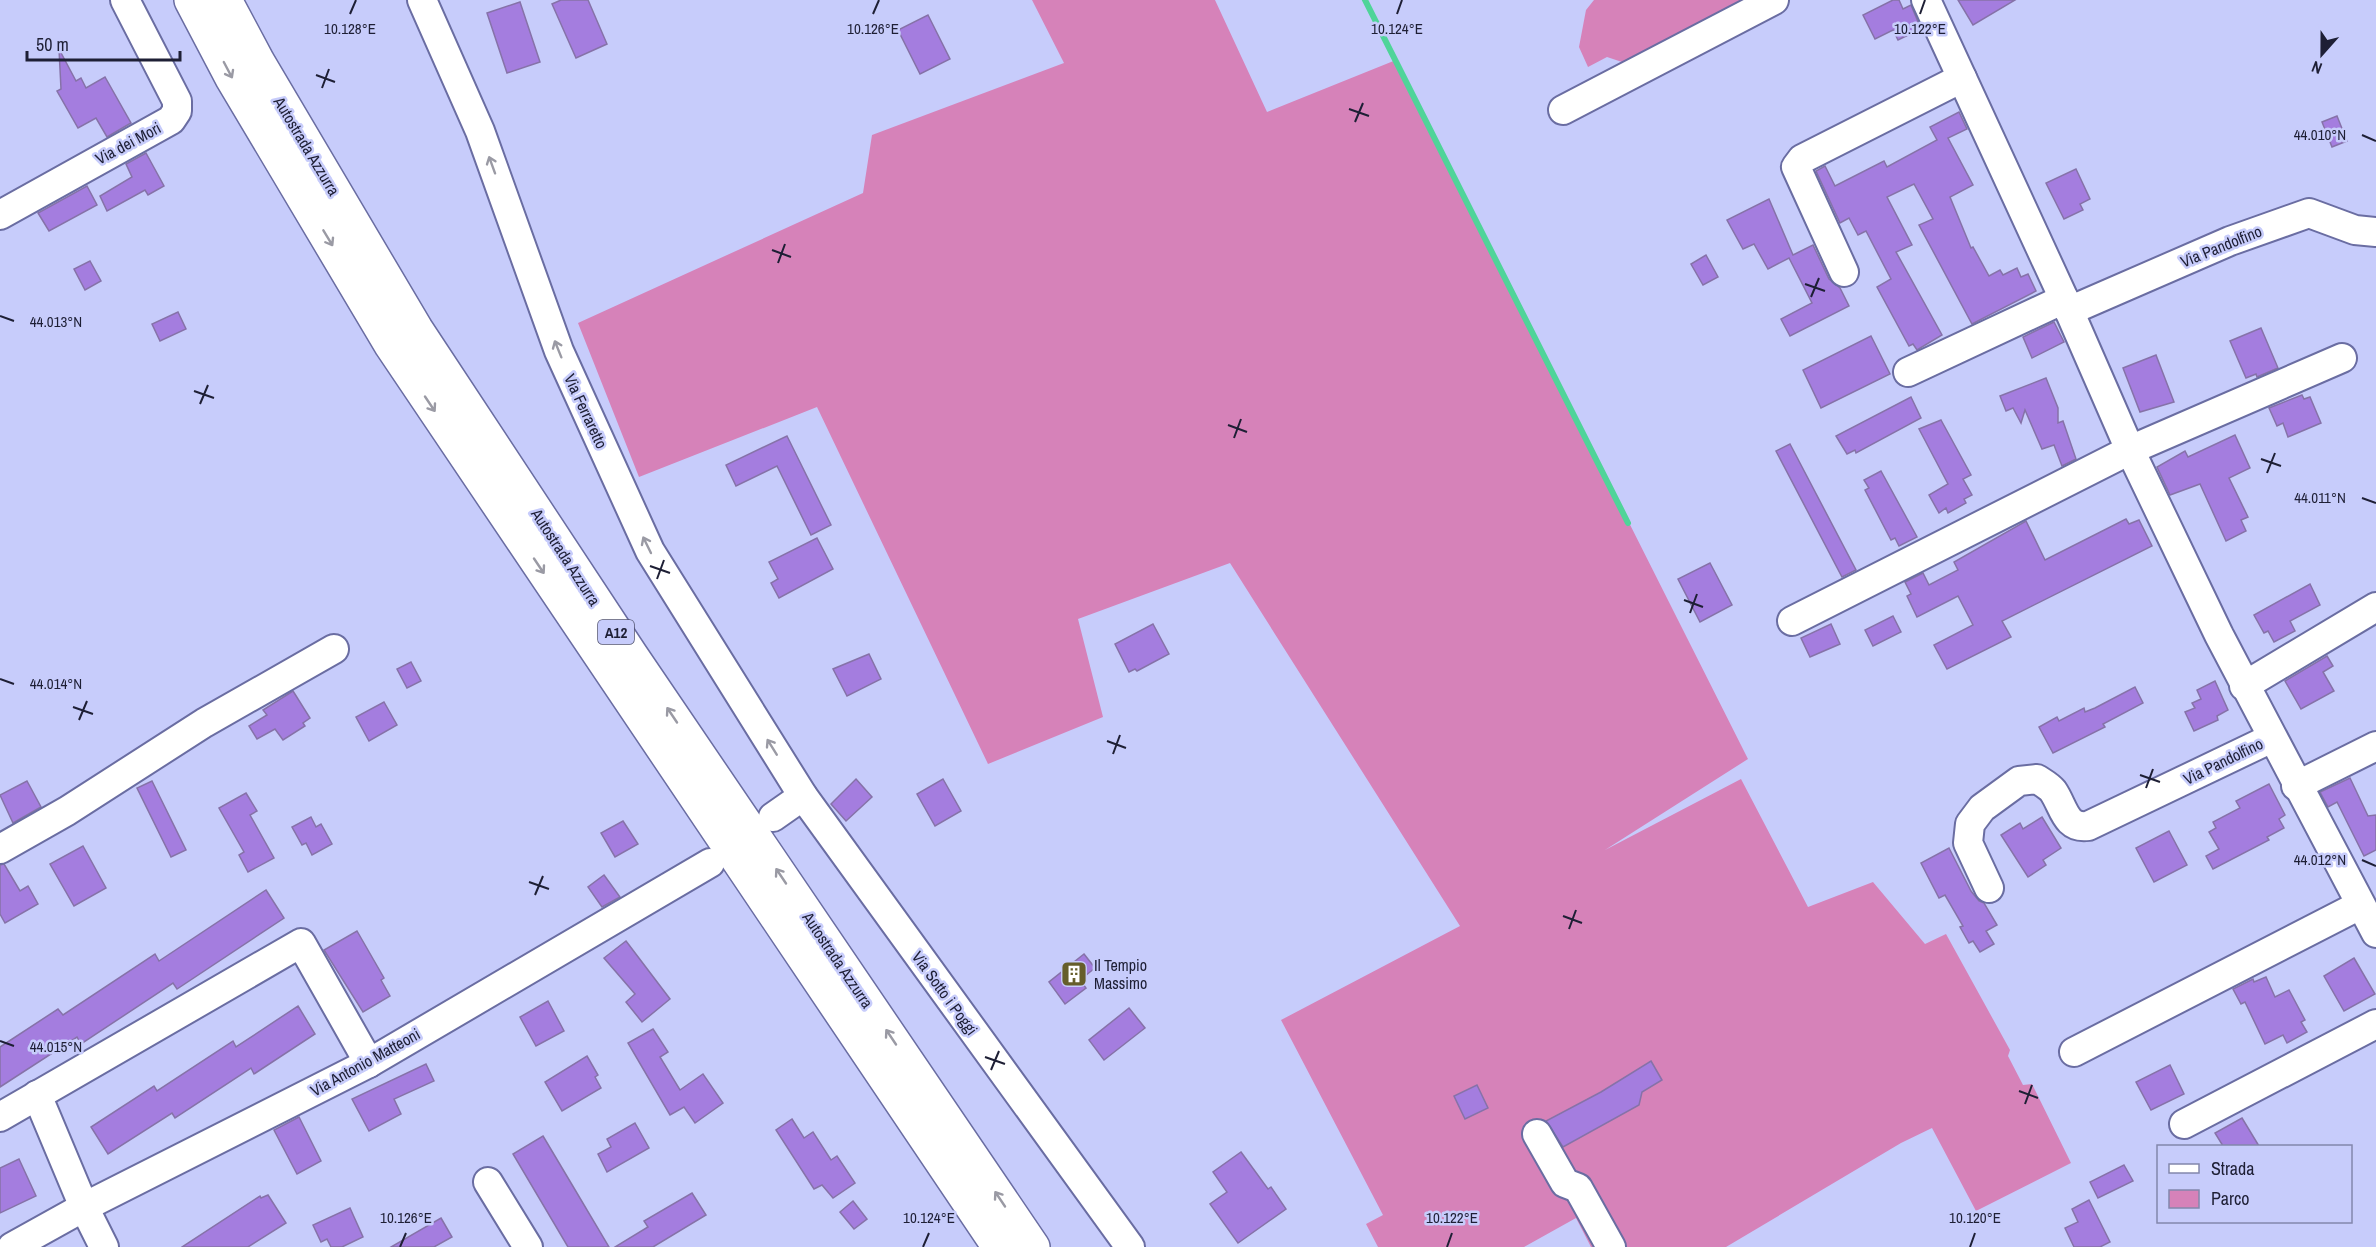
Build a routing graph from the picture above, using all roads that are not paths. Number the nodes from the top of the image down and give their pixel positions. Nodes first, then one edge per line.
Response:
1 (125, 0) edge
2 (191, 0) edge
3 (225, 0) edge
4 (422, 0) edge
5 (1774, 0) edge
6 (1926, 0) edge
7 (1962, 78) junction
8 (1563, 110) dead end
9 (0, 215) edge
10 (2376, 232) edge
11 (1844, 272) dead end
12 (2067, 305) junction
13 (2342, 358) dead end
14 (1908, 372) dead end
15 (2130, 450) junction
16 (2376, 607) edge
17 (1792, 621) dead end
18 (334, 649) dead end
19 (2244, 686) junction
20 (2272, 738) junction
21 (2376, 746) edge
22 (2296, 786) junction
23 (803, 796) junction
24 (772, 817) dead end
25 (0, 849) edge
26 (710, 863) dead end
27 (1989, 888) dead end
28 (2360, 906) junction
29 (2376, 933) edge
30 (2376, 1024) edge
31 (2074, 1052) dead end
32 (369, 1063) junction
33 (37, 1095) junction
34 (0, 1117) edge
35 (2184, 1124) dead end
36 (1537, 1134) dead end
37 (488, 1182) dead end
38 (84, 1207) junction
39 (12, 1247) edge
40 (104, 1247) edge
41 (528, 1247) edge
42 (999, 1247) edge
43 (1033, 1247) edge
44 (1130, 1247) edge
45 (1611, 1247) edge

1 - 9 street, Via dei Mori
2 -> 42 highway, Autostrada Azzurra / A12
43 -> 3 highway, Autostrada Azzurra / A12
23 -> 4 street, Via Ferraretto
5 - 8 street
6 - 7 street, Via Pandolfino
7 - 11 street
7 - 12 street, Via Pandolfino
10 - 12 street, Via Pandolfino
12 - 14 street, Via Pandolfino
12 - 15 street, Via Pandolfino
13 - 15 street
15 - 17 street
15 - 19 street, Via Pandolfino
16 - 19 street
18 - 25 street
19 - 20 street, Via Pandolfino
20 - 22 street, Via Pandolfino
20 - 27 street, Via Pandolfino
21 - 22 street
22 - 28 street, Via Pandolfino
23 - 24 street
23 - 44 street, Via Sotto i Poggi
26 - 32 street, Via Antonio Matteoni
28 - 29 street, Via Pandolfino
28 - 31 street
30 - 35 street
32 - 33 street
32 - 38 street, Via Antonio Matteoni
33 - 34 street
33 - 38 street
36 - 45 street
37 - 41 street
38 - 39 street, Via Antonio Matteoni
38 - 40 street

